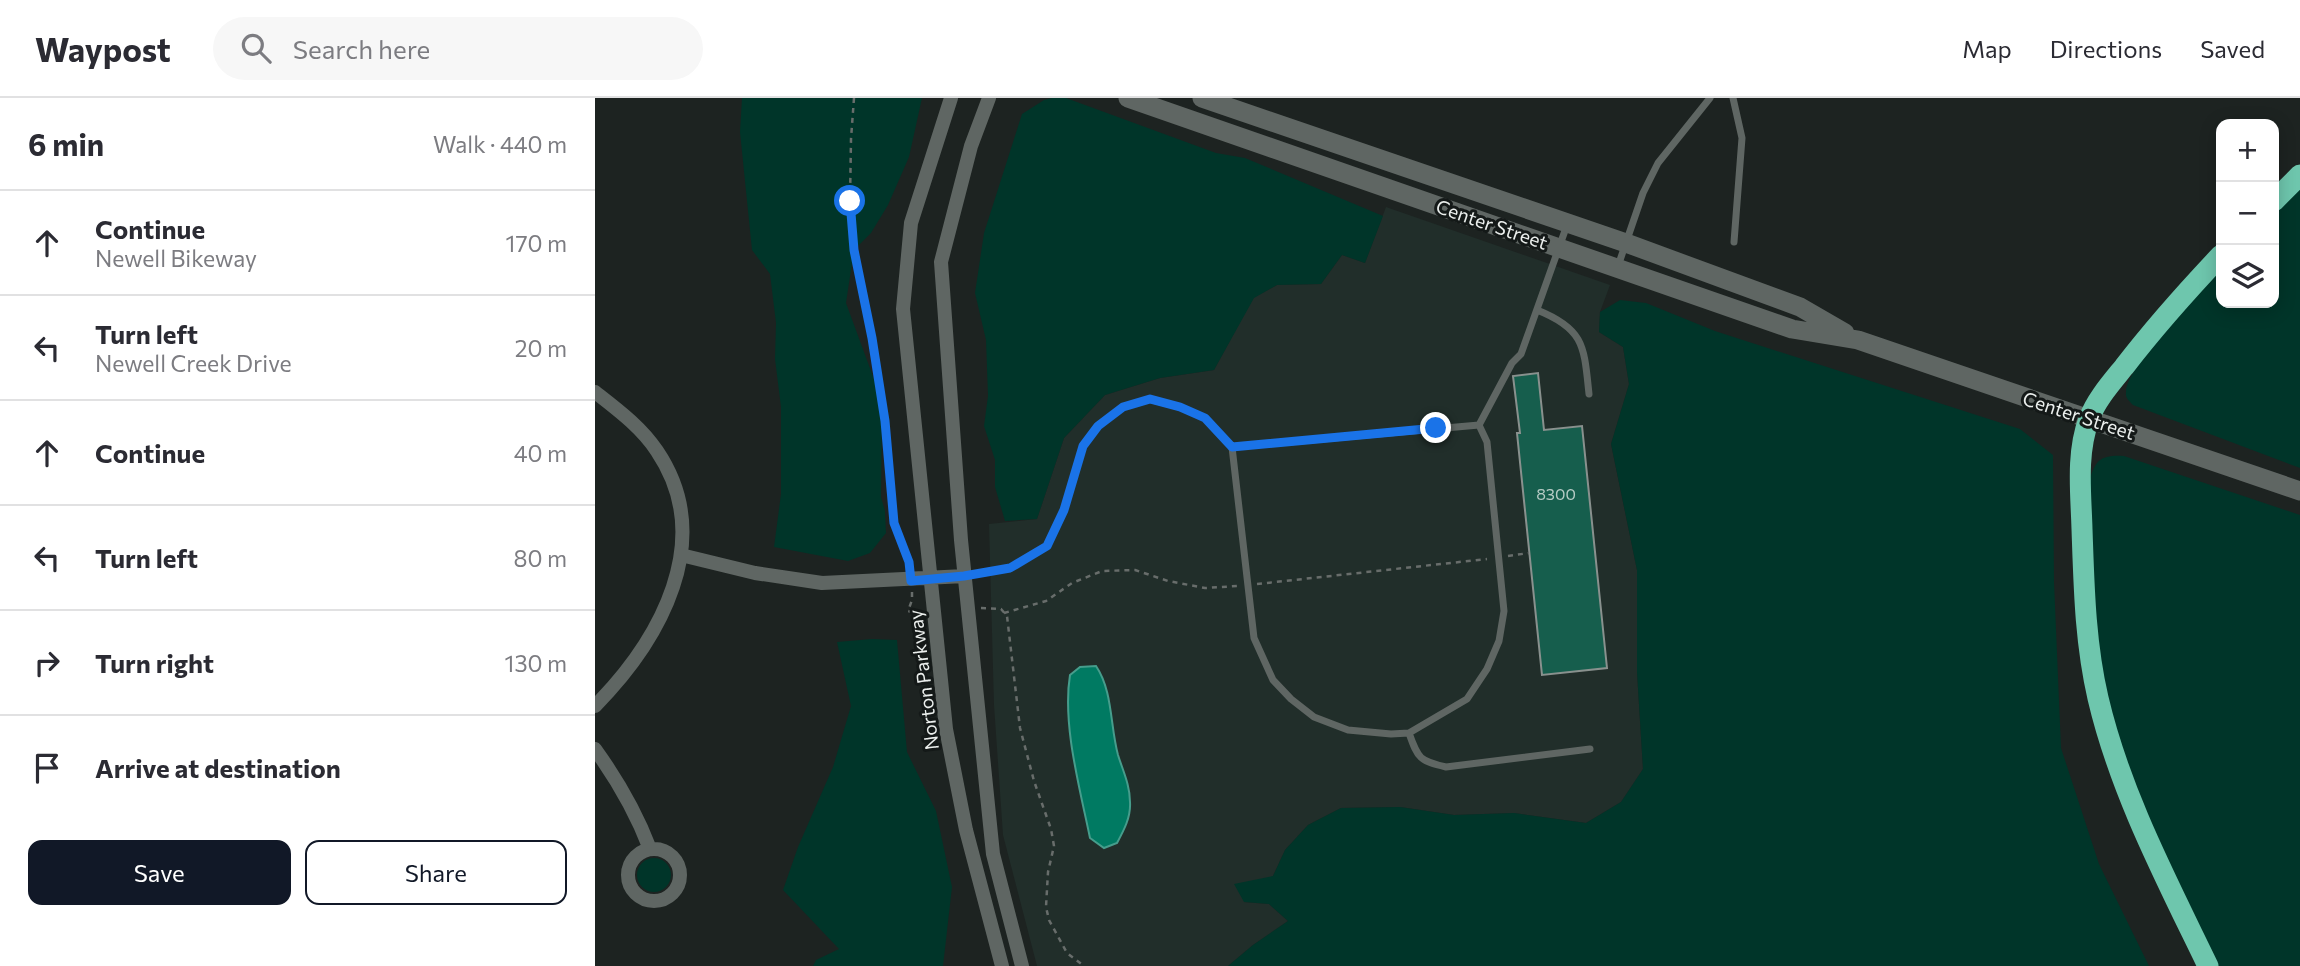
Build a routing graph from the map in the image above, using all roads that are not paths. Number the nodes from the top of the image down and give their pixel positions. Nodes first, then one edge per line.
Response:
1 (951, 98) edge
2 (989, 98) edge
3 (1128, 98) edge
4 (1202, 98) edge
5 (1710, 98) edge
6 (1733, 98) edge
7 (2300, 175) edge
8 (2279, 196) edge
9 (1568, 223) junction
10 (1734, 242) dead end
11 (1626, 243) junction
12 (1560, 247) junction
13 (2216, 261) edge
14 (1618, 267) junction
15 (1537, 310) junction
16 (1858, 340) junction
17 (595, 392) edge
18 (1589, 394) dead end
19 (2089, 418) junction
20 (1479, 425) junction
21 (1232, 447) junction
22 (2300, 491) edge
23 (681, 555) junction
24 (964, 576) junction
25 (932, 578) junction
26 (595, 706) edge
27 (1409, 733) junction
28 (1590, 748) dead end
29 (595, 749) edge
30 (650, 849) dead end
31 (1002, 966) edge
32 (1021, 966) edge
33 (2208, 966) edge

1 - 25 street, Norton Parkway
2 - 24 street
3 - 12 main road, Center Street
4 - 9 main road, Center Street
5 - 11 lane
6 - 10 lane
7 - 8 highway
9 - 11 main road, Center Street
9 - 12 lane
11 - 14 lane
11 - 16 main road, Center Street
12 - 14 main road, Center Street
12 - 15 lane
13 - 19 highway
14 - 16 main road, Center Street
15 - 18 lane
15 - 20 lane
16 - 19 main road, Center Street
17 - 23 street
19 - 22 main road, Center Street
19 - 33 highway
20 - 21 lane
20 - 27 lane
21 - 24 lane
21 - 27 lane
23 - 25 street
23 - 26 street
24 - 25 street
24 - 32 street
25 - 31 street, Norton Parkway
27 - 28 lane
29 - 30 street

